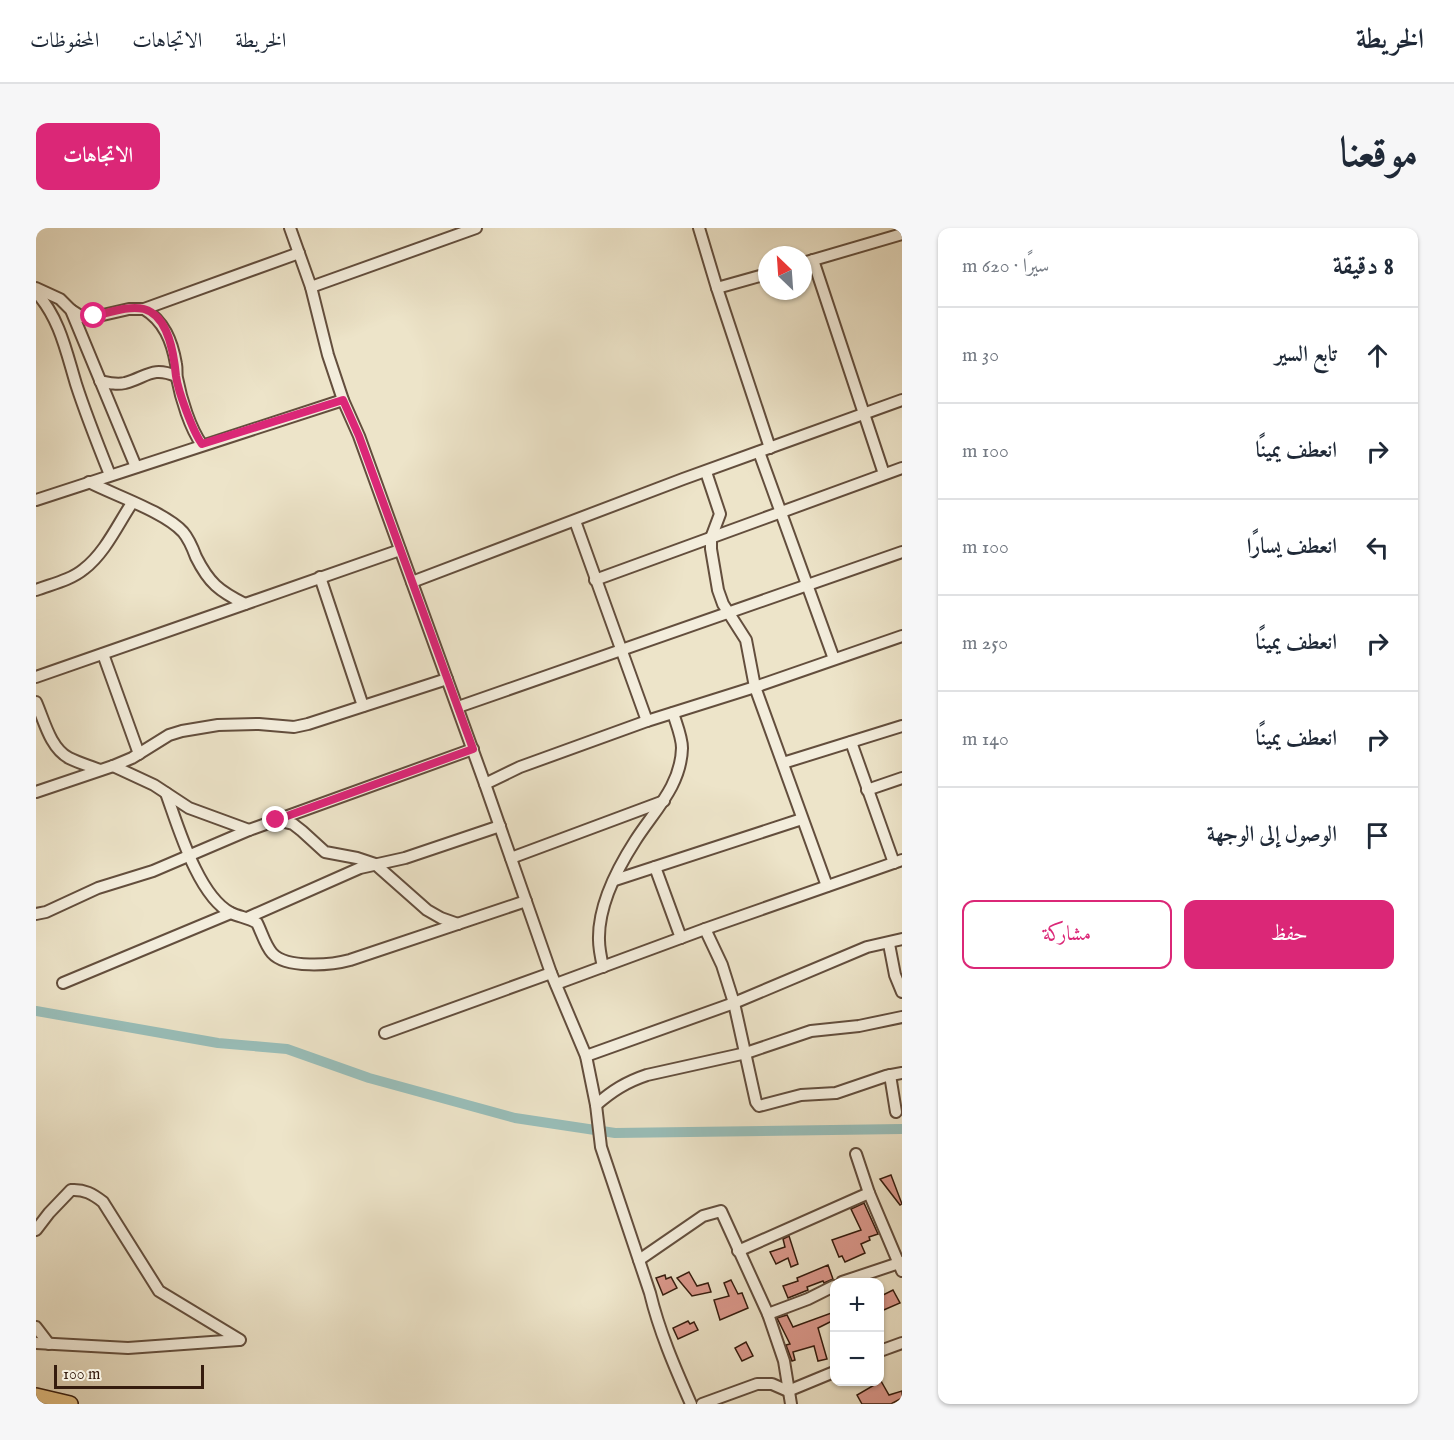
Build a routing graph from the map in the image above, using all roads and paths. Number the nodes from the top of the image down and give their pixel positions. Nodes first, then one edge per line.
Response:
1 (290, 228) edge
2 (476, 228) edge
3 (699, 228) edge
4 (902, 234) edge
5 (299, 253) junction
6 (812, 261) edge
7 (812, 273) edge
8 (758, 276) edge
9 (310, 287) junction
10 (717, 288) junction
11 (37, 294) edge
12 (144, 309) junction
13 (71, 310) junction
14 (176, 376) junction
15 (100, 381) junction
16 (343, 400) junction
17 (902, 400) edge
18 (864, 414) junction
19 (202, 444) junction
20 (770, 448) junction
21 (759, 452) junction
22 (136, 467) junction
23 (902, 468) edge
24 (706, 472) junction
25 (884, 474) junction
26 (110, 475) junction
27 (89, 482) junction
28 (36, 500) edge
29 (132, 503) junction
30 (780, 511) junction
31 (575, 521) junction
32 (711, 538) junction
33 (400, 550) junction
34 (902, 552) edge
35 (320, 577) junction
36 (595, 580) junction
37 (412, 582) junction
38 (807, 586) junction
39 (36, 590) edge
40 (245, 604) junction
41 (729, 613) junction
42 (902, 636) edge
43 (620, 651) junction
44 (103, 654) junction
45 (834, 659) junction
46 (36, 677) edge
47 (447, 679) junction
48 (755, 687) junction
49 (36, 702) edge
50 (363, 706) junction
51 (458, 707) junction
52 (673, 713) junction
53 (647, 721) junction
54 (902, 726) edge
55 (851, 742) junction
56 (473, 749) junction
57 (139, 754) junction
58 (783, 763) junction
59 (113, 766) junction
60 (100, 770) junction
61 (902, 778) edge
62 (485, 784) junction
63 (867, 790) junction
64 (36, 792) edge
65 (166, 793) junction
66 (664, 801) junction
67 (802, 819) junction
68 (276, 820) junction
69 (500, 826) junction
70 (249, 830) junction
71 (189, 857) junction
72 (511, 858) junction
73 (898, 861) edge
74 (375, 864) junction
75 (655, 867) junction
76 (615, 880) junction
77 (827, 886) junction
78 (526, 901) junction
79 (231, 913) junction
80 (36, 914) edge
81 (248, 918) junction
82 (458, 924) junction
83 (705, 929) junction
84 (902, 934) edge
85 (681, 938) junction
86 (902, 939) edge
87 (889, 944) junction
88 (603, 967) junction
89 (551, 973) junction
90 (63, 983) dead end
91 (556, 984) junction
92 (902, 992) edge
93 (734, 1003) junction
94 (902, 1017) edge
95 (385, 1033) dead end
96 (746, 1053) junction
97 (586, 1056) junction
98 (902, 1073) edge
99 (890, 1075) junction
100 (596, 1105) junction
101 (896, 1112) dead end
102 (856, 1154) dead end
103 (869, 1193) junction
104 (36, 1230) edge
105 (738, 1251) junction
106 (639, 1260) junction
107 (901, 1265) edge
108 (856, 1278) edge
109 (830, 1288) edge
110 (768, 1314) junction
111 (36, 1327) edge
112 (36, 1343) edge
113 (902, 1343) edge
114 (49, 1344) junction
115 (884, 1349) edge
116 (830, 1374) edge
117 (788, 1391) junction
118 (36, 1396) edge
119 (69, 1404) edge
120 (692, 1404) edge
121 (702, 1404) edge
122 (791, 1404) edge

1 - 5 street
2 - 9 street
3 - 10 street
4 - 6 street
5 - 9 street
5 - 12 street
7 - 18 street
8 - 10 street
9 - 16 street
10 - 20 street
11 - 13 street
11 - 26 street
12 - 13 street
12 - 14 street
13 - 15 street
14 - 15 street
14 - 19 street
15 - 22 street
16 - 19 street
16 - 33 street
17 - 18 street
18 - 20 street
18 - 25 street
19 - 22 street
20 - 21 street
21 - 24 street
21 - 30 street
22 - 26 street
23 - 25 street
24 - 31 street
24 - 32 street
25 - 30 street
26 - 27 street
27 - 28 street
27 - 29 street
29 - 39 street
29 - 40 street
30 - 32 street
30 - 38 street
31 - 36 street
31 - 37 street
32 - 36 street
32 - 41 street
33 - 35 street
33 - 37 street
34 - 38 street
35 - 40 street
35 - 50 street
36 - 43 street
37 - 47 street
38 - 41 street
38 - 45 street
40 - 44 street
41 - 43 street
41 - 48 street
42 - 45 street
43 - 51 street
43 - 53 street
44 - 46 street
44 - 57 street
45 - 48 street
47 - 50 street
47 - 51 street
48 - 52 street
48 - 58 street
49 - 60 street
50 - 57 street
51 - 56 street
52 - 53 street
52 - 66 street
53 - 62 street
54 - 55 street
55 - 58 street
55 - 63 street
56 - 62 street
56 - 68 street
57 - 59 street
58 - 67 street
59 - 60 street
59 - 65 street
60 - 64 street
61 - 63 street
62 - 69 street
63 - 73 street
65 - 70 street
65 - 71 street
66 - 72 street
66 - 76 street
67 - 75 street
67 - 77 street
68 - 70 street
68 - 74 street
69 - 72 street
69 - 74 street
70 - 71 street
71 - 79 street
71 - 80 street
72 - 78 street
73 - 77 street
74 - 81 street
74 - 82 street
75 - 76 street
75 - 85 street
76 - 88 street
77 - 83 street
78 - 82 street
78 - 89 street
79 - 81 street
79 - 90 street
81 - 82 street
83 - 85 street
83 - 93 street
84 - 87 street
85 - 88 street
86 - 87 street
87 - 92 street
87 - 93 street
88 - 91 street
89 - 91 street
89 - 95 street
91 - 97 street
93 - 96 street
93 - 97 street
94 - 96 street
96 - 99 street
96 - 100 street
97 - 100 street
98 - 99 street
99 - 101 street
100 - 106 street
102 - 103 street
103 - 105 street
103 - 107 street
104 - 114 street
105 - 106 street
105 - 110 street
106 - 120 street
107 - 108 street
109 - 110 street
110 - 117 street
111 - 114 street
112 - 114 street
113 - 115 street
116 - 117 street
117 - 121 street
117 - 122 street
118 - 119 highway

